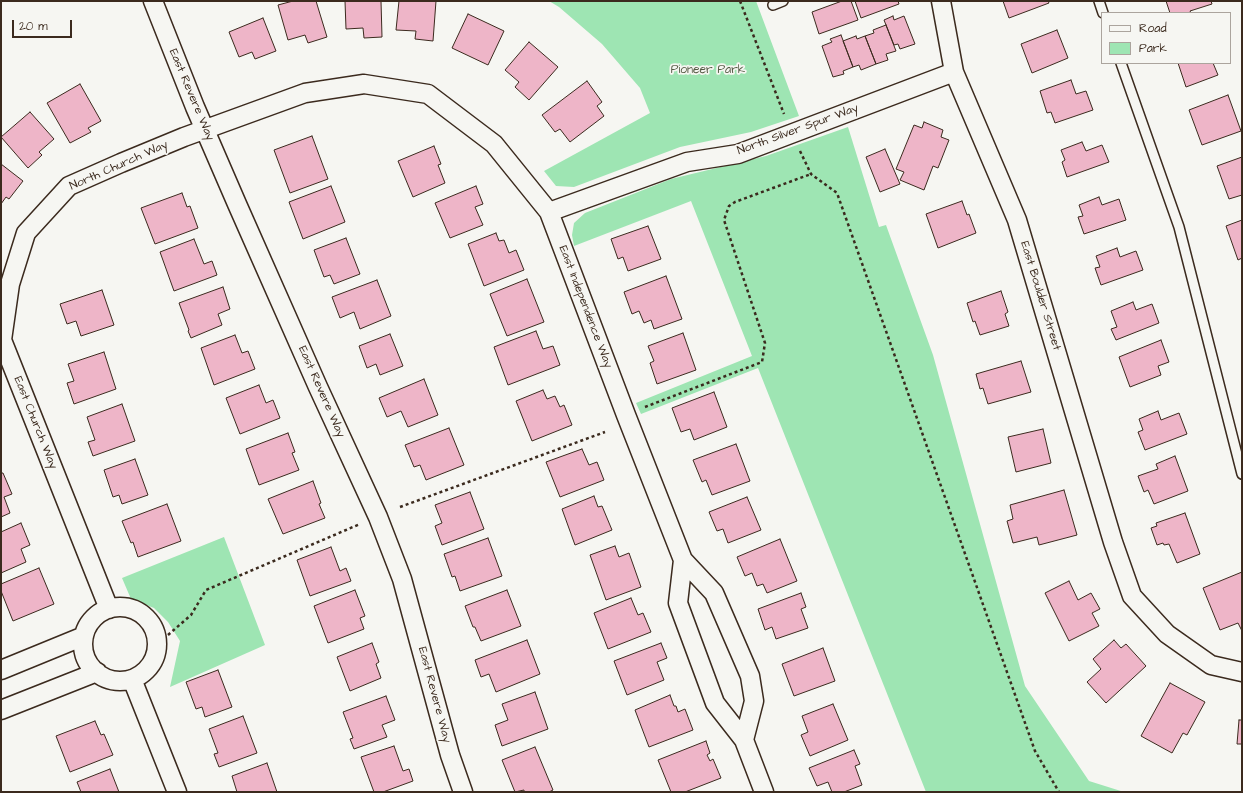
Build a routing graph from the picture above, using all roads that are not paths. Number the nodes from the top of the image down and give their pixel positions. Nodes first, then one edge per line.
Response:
1 (153, 1) edge
2 (783, 1) edge
3 (941, 1) edge
4 (1099, 1) edge
5 (773, 5) dead end
6 (1103, 12) edge
7 (1121, 64) edge
8 (954, 72) junction
9 (428, 94) joint
10 (206, 129) junction
11 (549, 212) junction
12 (26, 233) joint
13 (1242, 474) edge
14 (683, 560) junction
15 (110, 609) junction
16 (84, 636) junction
17 (1, 670) edge
18 (97, 672) junction
19 (1242, 672) edge
20 (132, 679) junction
21 (1, 710) edge
22 (744, 740) junction
23 (177, 792) edge
24 (463, 792) edge
25 (764, 792) edge

1 - 10 street, East Revere Way
2 - 5 lane
3 - 8 street, East Boulder Street
4 - 6 lane
7 - 13 lane
8 - 11 street, North Silver Spur Way
8 - 19 street, East Boulder Street
9 - 10 street, North Church Way
9 - 11 street, East Independence Way
10 - 12 street, North Church Way
10 - 24 street, East Revere Way
11 - 14 street, East Independence Way
12 - 15 street, East Church Way
14 - 22 street, East Independence Way
14 - 22 street, East Independence Way
15 - 16 street
15 - 20 street
16 - 17 street
16 - 18 street
18 - 20 street
18 - 21 street
20 - 23 street
22 - 25 street, East Independence Way

